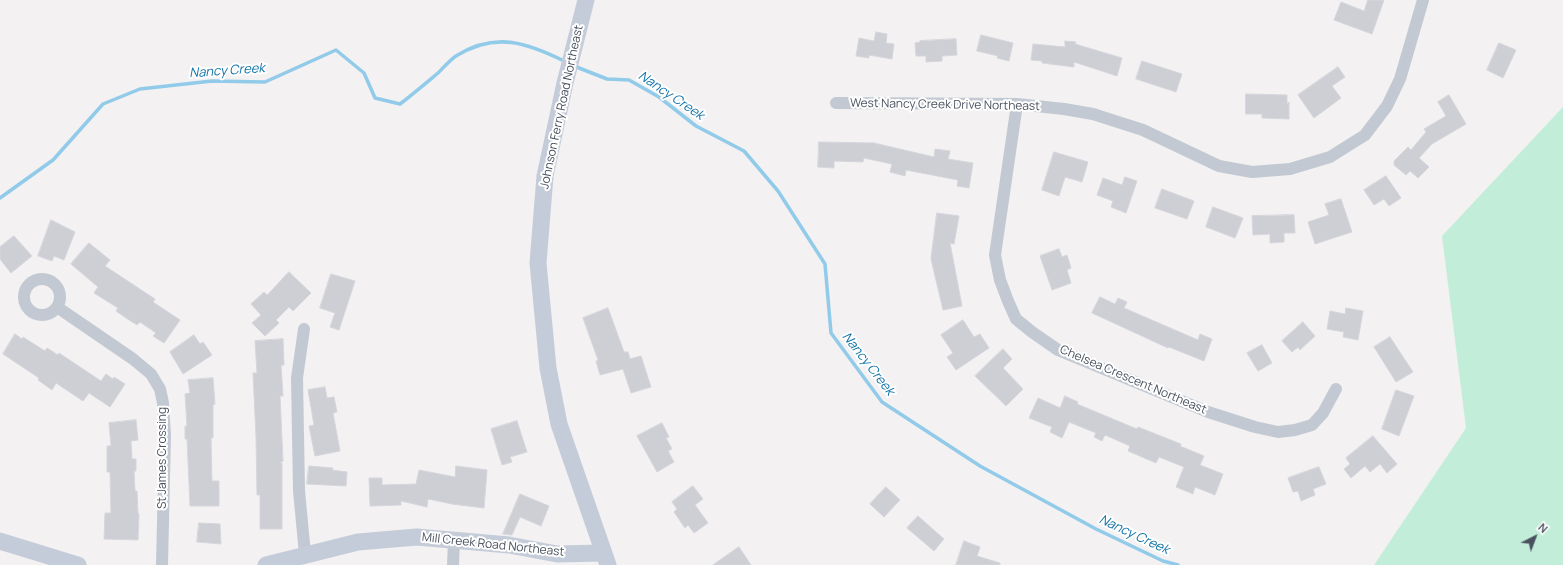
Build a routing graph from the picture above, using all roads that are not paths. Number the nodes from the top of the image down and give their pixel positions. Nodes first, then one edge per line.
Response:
1 (586, 0) edge
2 (1423, 0) edge
3 (836, 103) dead end
4 (1017, 104) junction
5 (57, 307) dead end
6 (304, 329) dead end
7 (1336, 389) dead end
8 (0, 541) edge
9 (454, 541) junction
10 (305, 554) junction
11 (605, 559) edge
12 (78, 565) edge
13 (162, 565) edge
14 (266, 565) edge
15 (453, 565) edge

1 - 11 main road, Johnson Ferry Road Northeast
2 - 4 street, West Nancy Creek Drive Northeast
3 - 4 street, West Nancy Creek Drive Northeast
4 - 7 street, Chelsea Crescent Northeast
5 - 13 street, St James Crossing
6 - 10 street
8 - 12 main road
9 - 10 main road, Mill Creek Road Northeast
9 - 11 main road, Mill Creek Road Northeast
9 - 15 street
10 - 14 main road, Mill Creek Road Northeast

